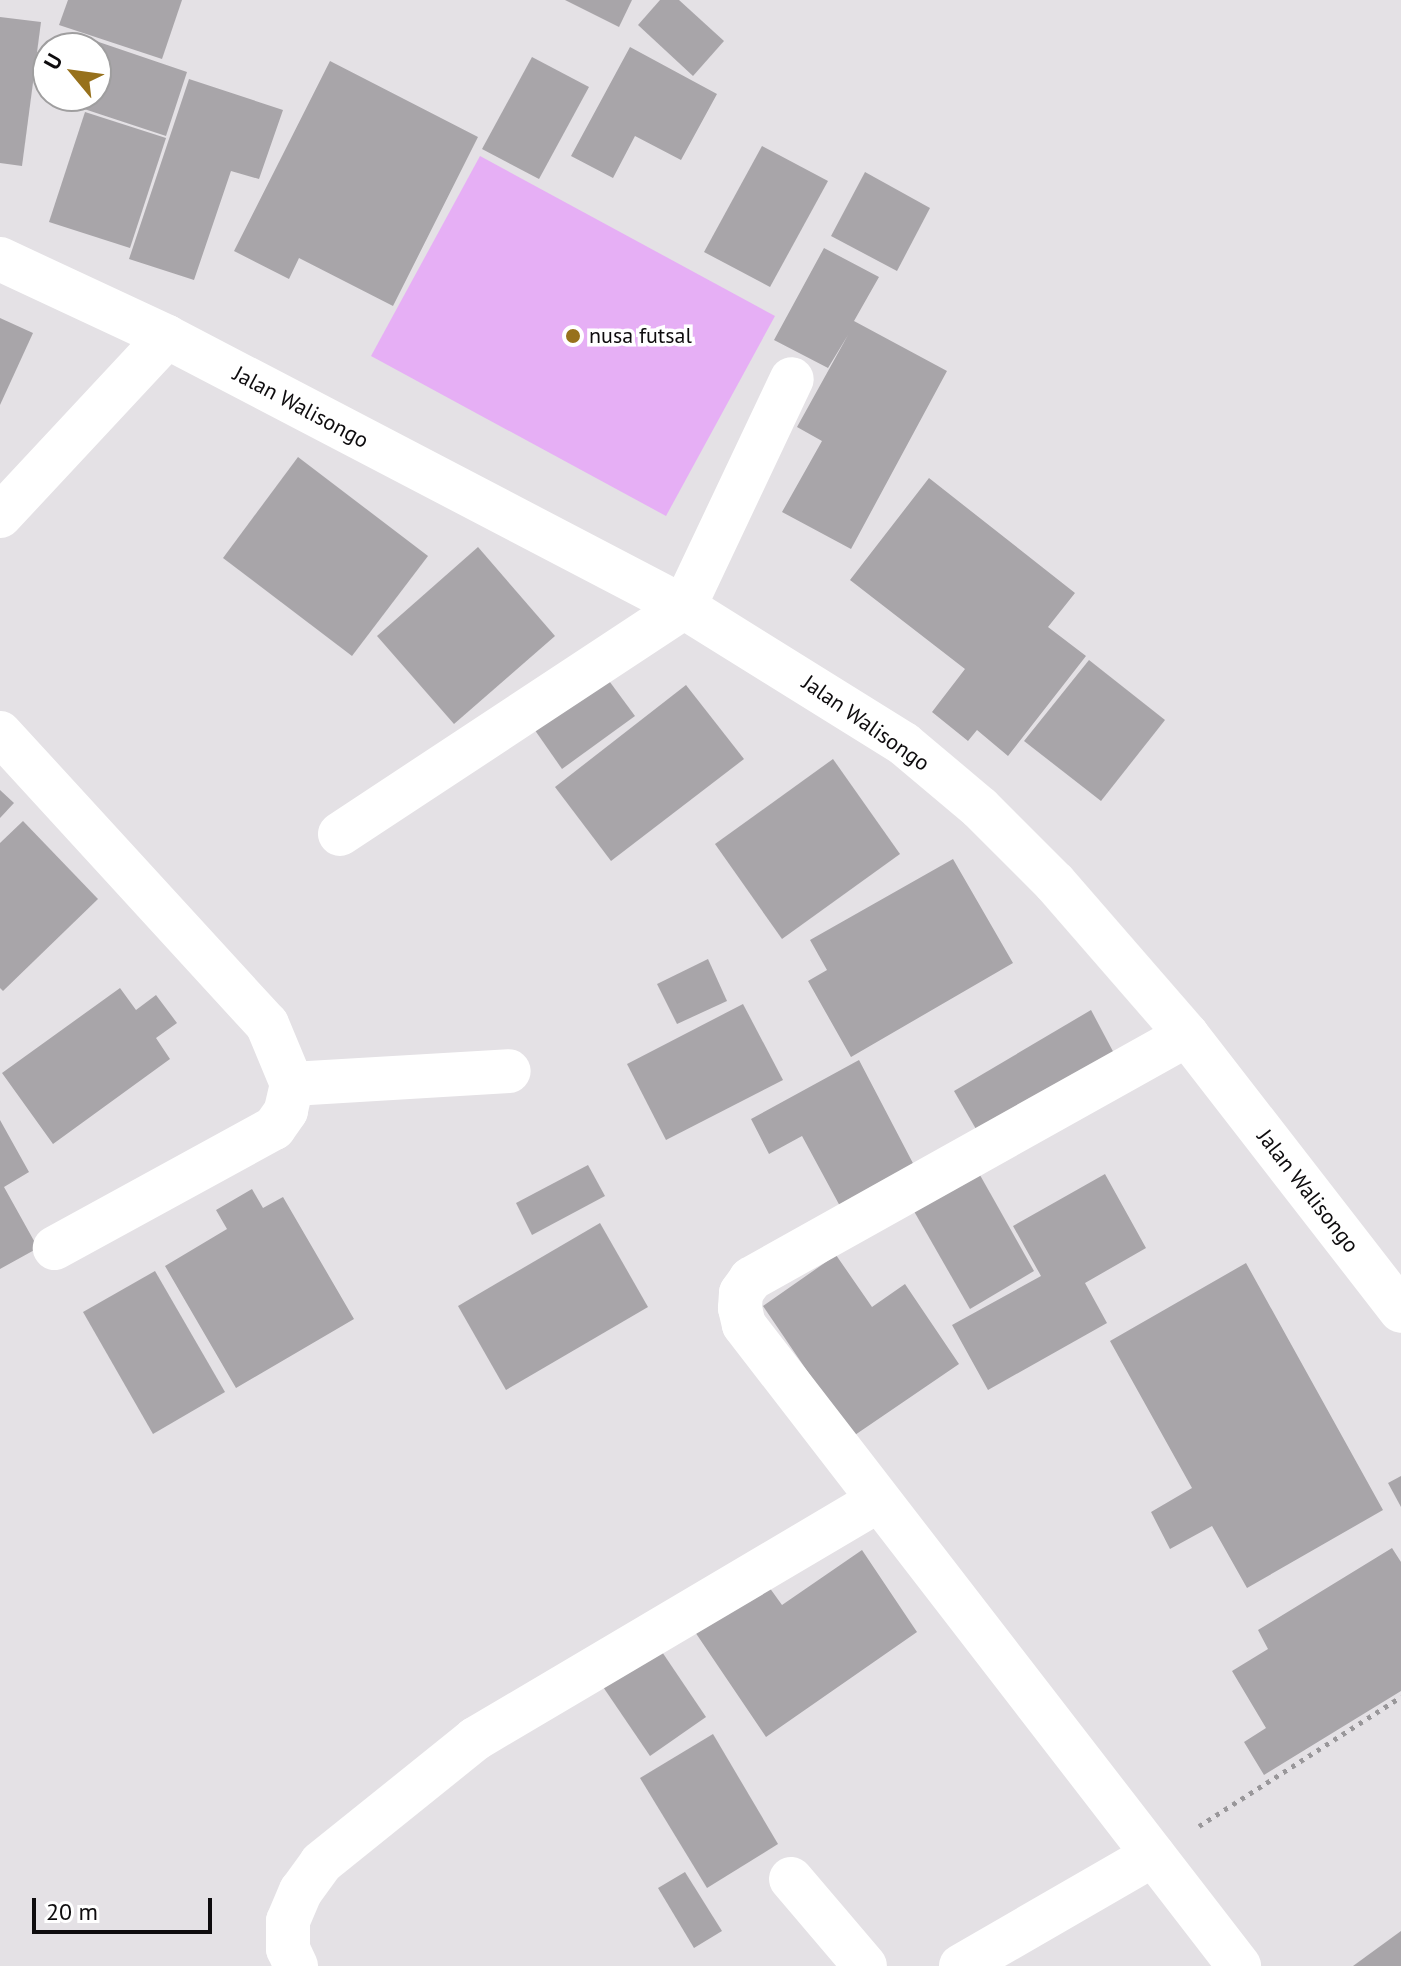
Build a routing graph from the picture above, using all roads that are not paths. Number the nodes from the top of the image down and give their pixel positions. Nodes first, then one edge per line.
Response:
1 (0, 259) edge
2 (167, 337) junction
3 (792, 379) dead end
4 (0, 516) edge
5 (684, 607) junction
6 (0, 733) edge
7 (340, 834) dead end
8 (1187, 1035) junction
9 (509, 1071) dead end
10 (292, 1084) junction
11 (55, 1248) dead end
12 (1401, 1311) edge
13 (879, 1500) junction
14 (1153, 1855) junction
15 (791, 1879) dead end
16 (296, 1966) edge
17 (865, 1966) edge
18 (961, 1966) edge
19 (1239, 1966) edge

1 - 2 street, Jalan Walisongo
2 - 4 street
2 - 5 street, Jalan Walisongo
3 - 5 street
5 - 7 street
5 - 8 street, Jalan Walisongo
6 - 10 street
8 - 12 street, Jalan Walisongo
8 - 13 street
9 - 10 street
10 - 11 street
13 - 14 street
13 - 16 street
14 - 18 street
14 - 19 street
15 - 17 street

